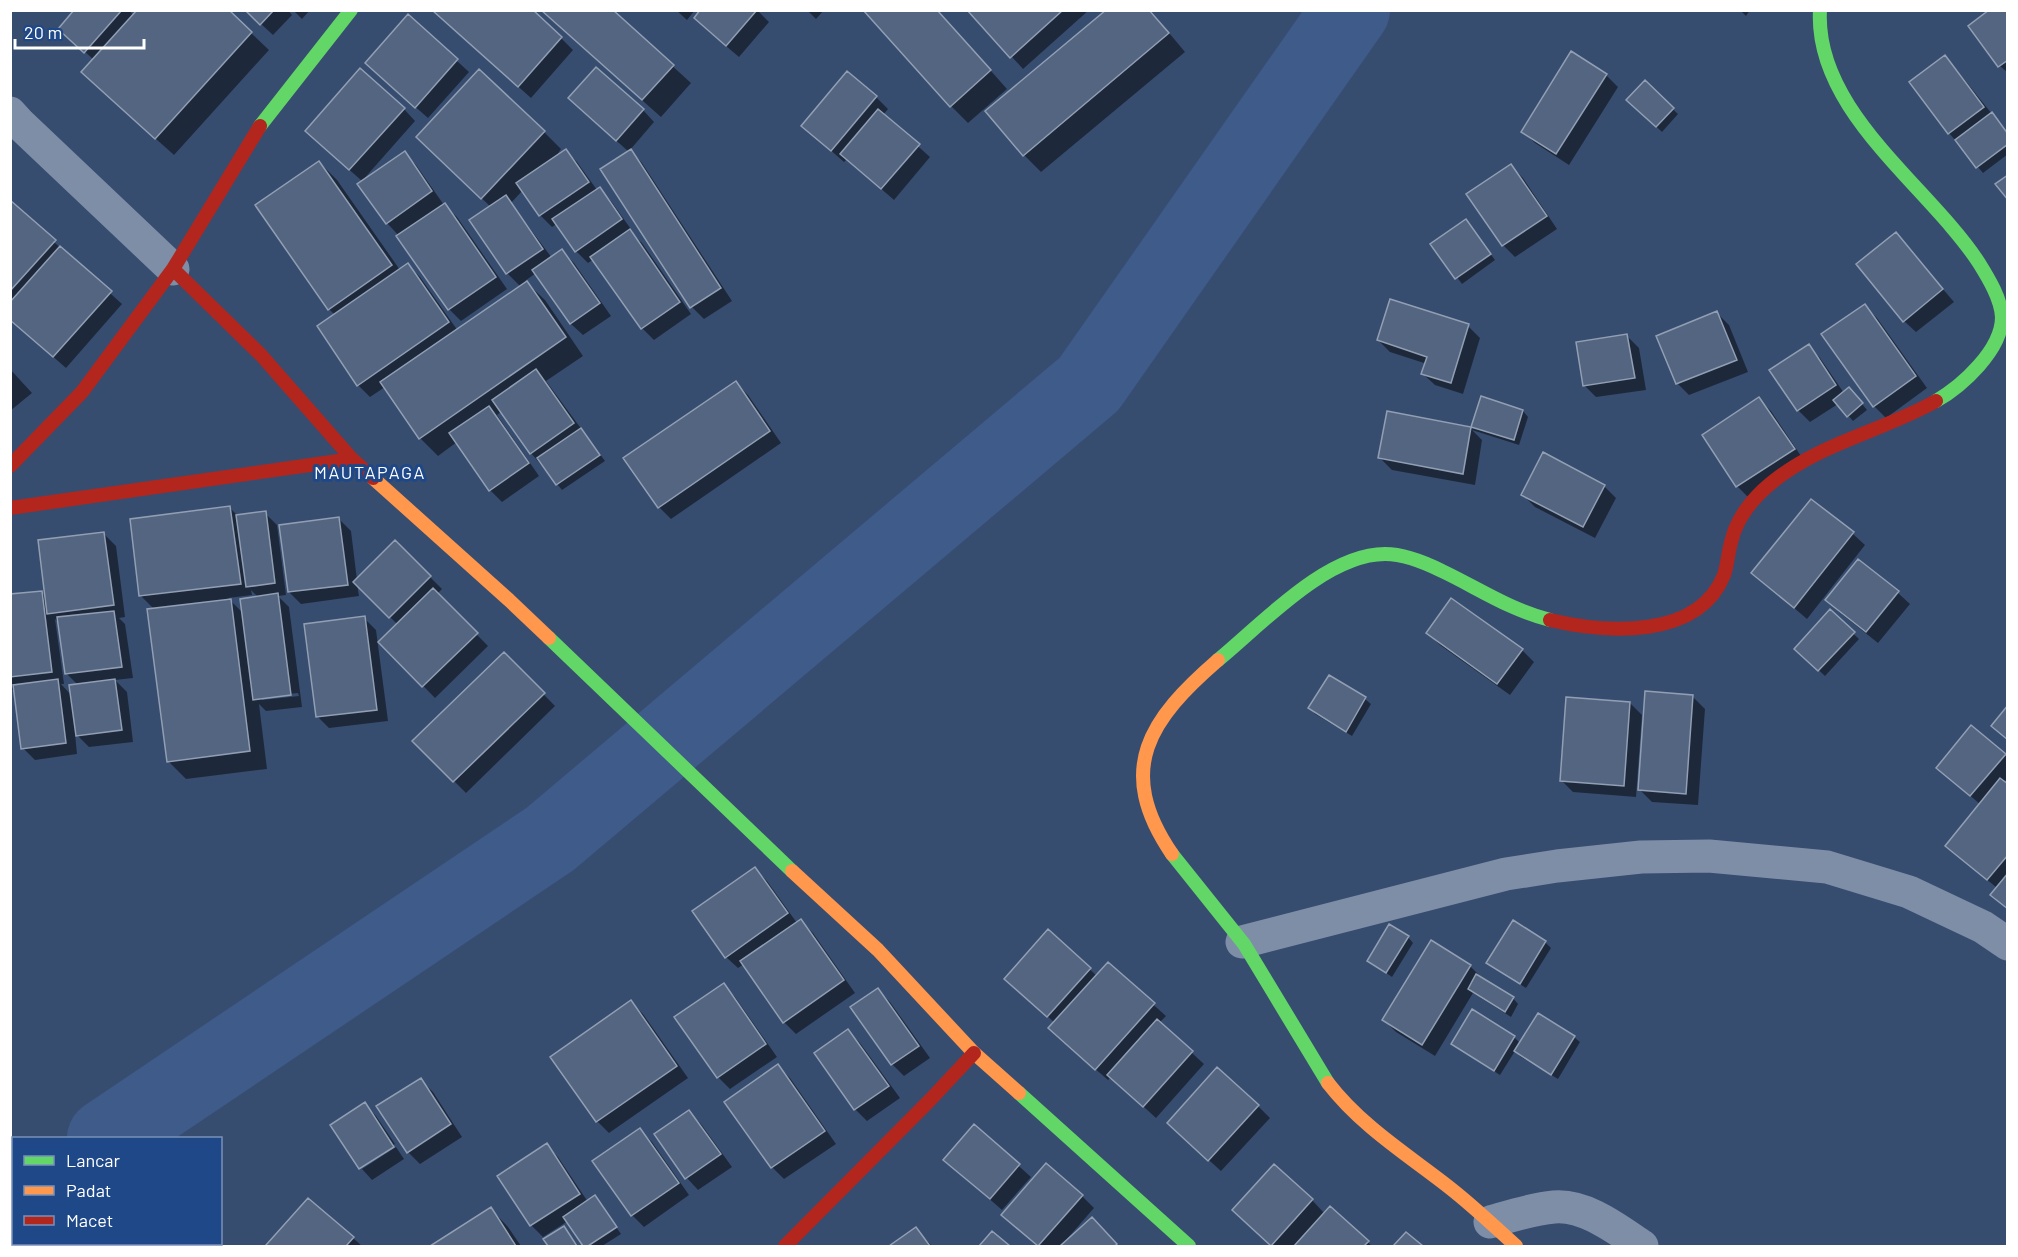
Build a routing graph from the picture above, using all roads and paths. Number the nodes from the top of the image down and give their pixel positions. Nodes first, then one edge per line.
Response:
1 (351, 10) edge
2 (1820, 10) edge
3 (10, 114) edge
4 (172, 268) junction
5 (2001, 354) edge
6 (352, 459) junction
7 (10, 466) edge
8 (10, 508) edge
9 (1242, 942) junction
10 (2007, 944) edge
11 (974, 1053) junction
12 (1490, 1222) junction
13 (784, 1246) edge
14 (1189, 1246) edge
15 (1516, 1246) edge
16 (1642, 1246) edge

1 - 4 main road
2 - 5 main road
3 - 4 street
4 - 6 main road
4 - 7 main road
5 - 9 main road
6 - 8 main road
6 - 11 main road
9 - 10 street
9 - 12 main road
11 - 13 main road
11 - 14 main road
12 - 15 main road
12 - 16 street

